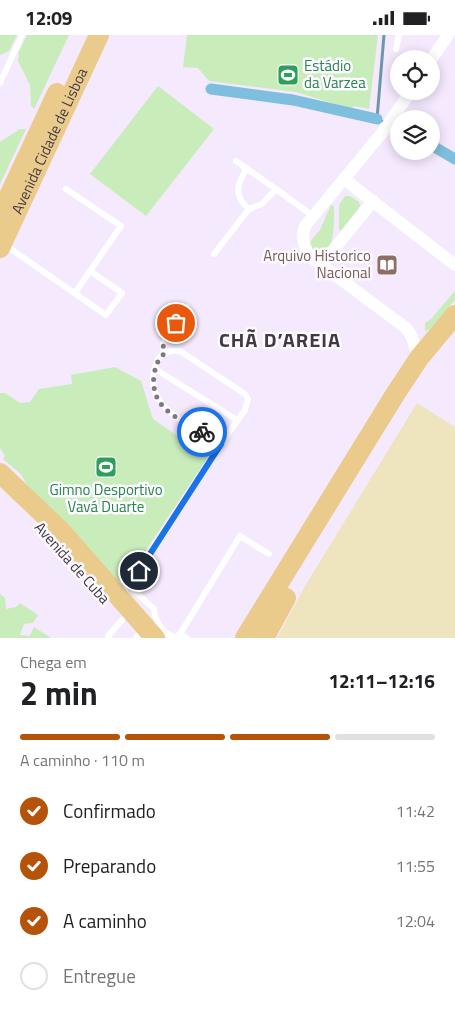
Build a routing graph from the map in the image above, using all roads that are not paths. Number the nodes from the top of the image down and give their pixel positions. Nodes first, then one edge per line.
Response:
1 (22, 35) edge
2 (85, 35) edge
3 (99, 35) edge
4 (399, 35) edge
5 (448, 35) edge
6 (396, 49) dead end
7 (438, 50) edge
8 (0, 83) edge
9 (405, 100) edge
10 (236, 161) dead end
11 (247, 168) junction
12 (344, 179) junction
13 (66, 189) dead end
14 (276, 189) junction
15 (373, 201) junction
16 (249, 209) junction
17 (0, 215) edge
18 (309, 221) junction
19 (1, 245) edge
20 (214, 253) dead end
21 (322, 264) junction
22 (455, 265) edge
23 (90, 271) junction
24 (75, 293) junction
25 (187, 307) dead end
26 (455, 315) edge
27 (455, 335) edge
28 (164, 354) junction
29 (419, 358) junction
30 (155, 369) junction
31 (237, 420) junction
32 (221, 444) junction
33 (0, 473) edge
34 (0, 493) edge
35 (269, 554) dead end
36 (124, 592) junction
37 (122, 620) junction
38 (180, 634) junction
39 (109, 638) edge
40 (142, 638) edge
41 (187, 638) edge
42 (245, 638) edge
43 (264, 638) edge

1 - 8 lane
2 - 17 main road, Avenida Cidade de Lisboa
3 - 19 main road, Avenida Cidade de Lisboa
4 - 6 lane
5 - 7 street
9 - 12 street
10 - 11 lane
11 - 14 lane
11 - 16 lane
12 - 15 street
12 - 18 street
13 - 23 lane
14 - 16 lane
14 - 18 lane
15 - 21 street
15 - 22 street
16 - 20 lane
18 - 21 street
19 - 24 lane
21 - 29 street
23 - 24 lane
23 - 24 lane
25 - 28 lane
26 - 29 main road
27 - 43 main road
28 - 30 lane
28 - 31 lane
29 - 42 main road
30 - 31 lane
30 - 32 lane
31 - 32 lane
32 - 36 lane
33 - 36 main road, Avenida de Cuba
34 - 37 main road, Avenida de Cuba
35 - 38 lane
36 - 38 lane
36 - 40 main road, Avenida de Cuba
37 - 39 lane
37 - 40 main road, Avenida de Cuba
38 - 41 lane

